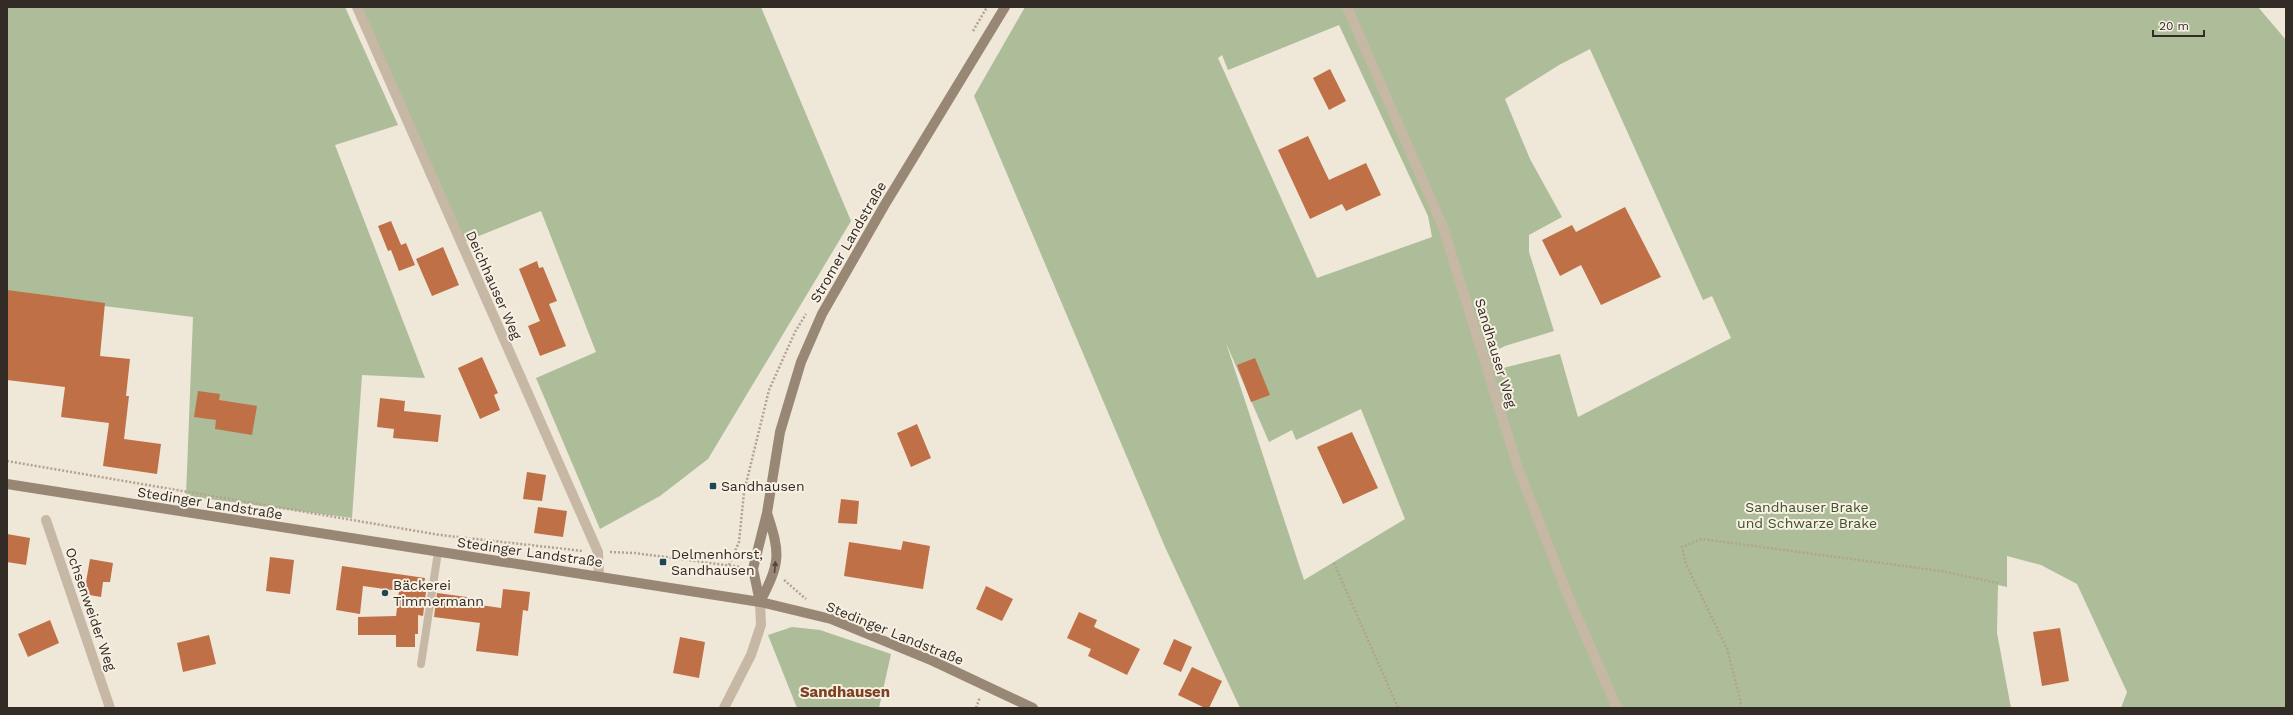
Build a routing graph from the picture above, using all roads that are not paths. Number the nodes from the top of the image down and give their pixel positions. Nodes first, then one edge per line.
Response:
1 (357, 7) edge
2 (1005, 7) edge
3 (1347, 7) edge
4 (7, 484) edge
5 (766, 513) junction
6 (46, 520) dead end
7 (438, 552) junction
8 (599, 576) junction
9 (760, 602) junction
10 (421, 664) dead end
11 (110, 708) edge
12 (724, 708) edge
13 (1032, 708) edge
14 (1618, 708) edge

1 - 8 street, Deichhauser Weg
2 - 5 main road, Stromer Landstraße
3 - 14 street, Sandhauser Weg
4 - 7 main road, Stedinger Landstraße
5 - 9 main road, Stromer Landstraße
9 -> 5 main road, Stromer Landstraße
6 - 11 street, Ochsenweider Weg
7 - 8 main road, Stedinger Landstraße
7 - 10 lane
8 - 9 main road, Stedinger Landstraße
9 - 12 street
9 - 13 main road, Stedinger Landstraße

